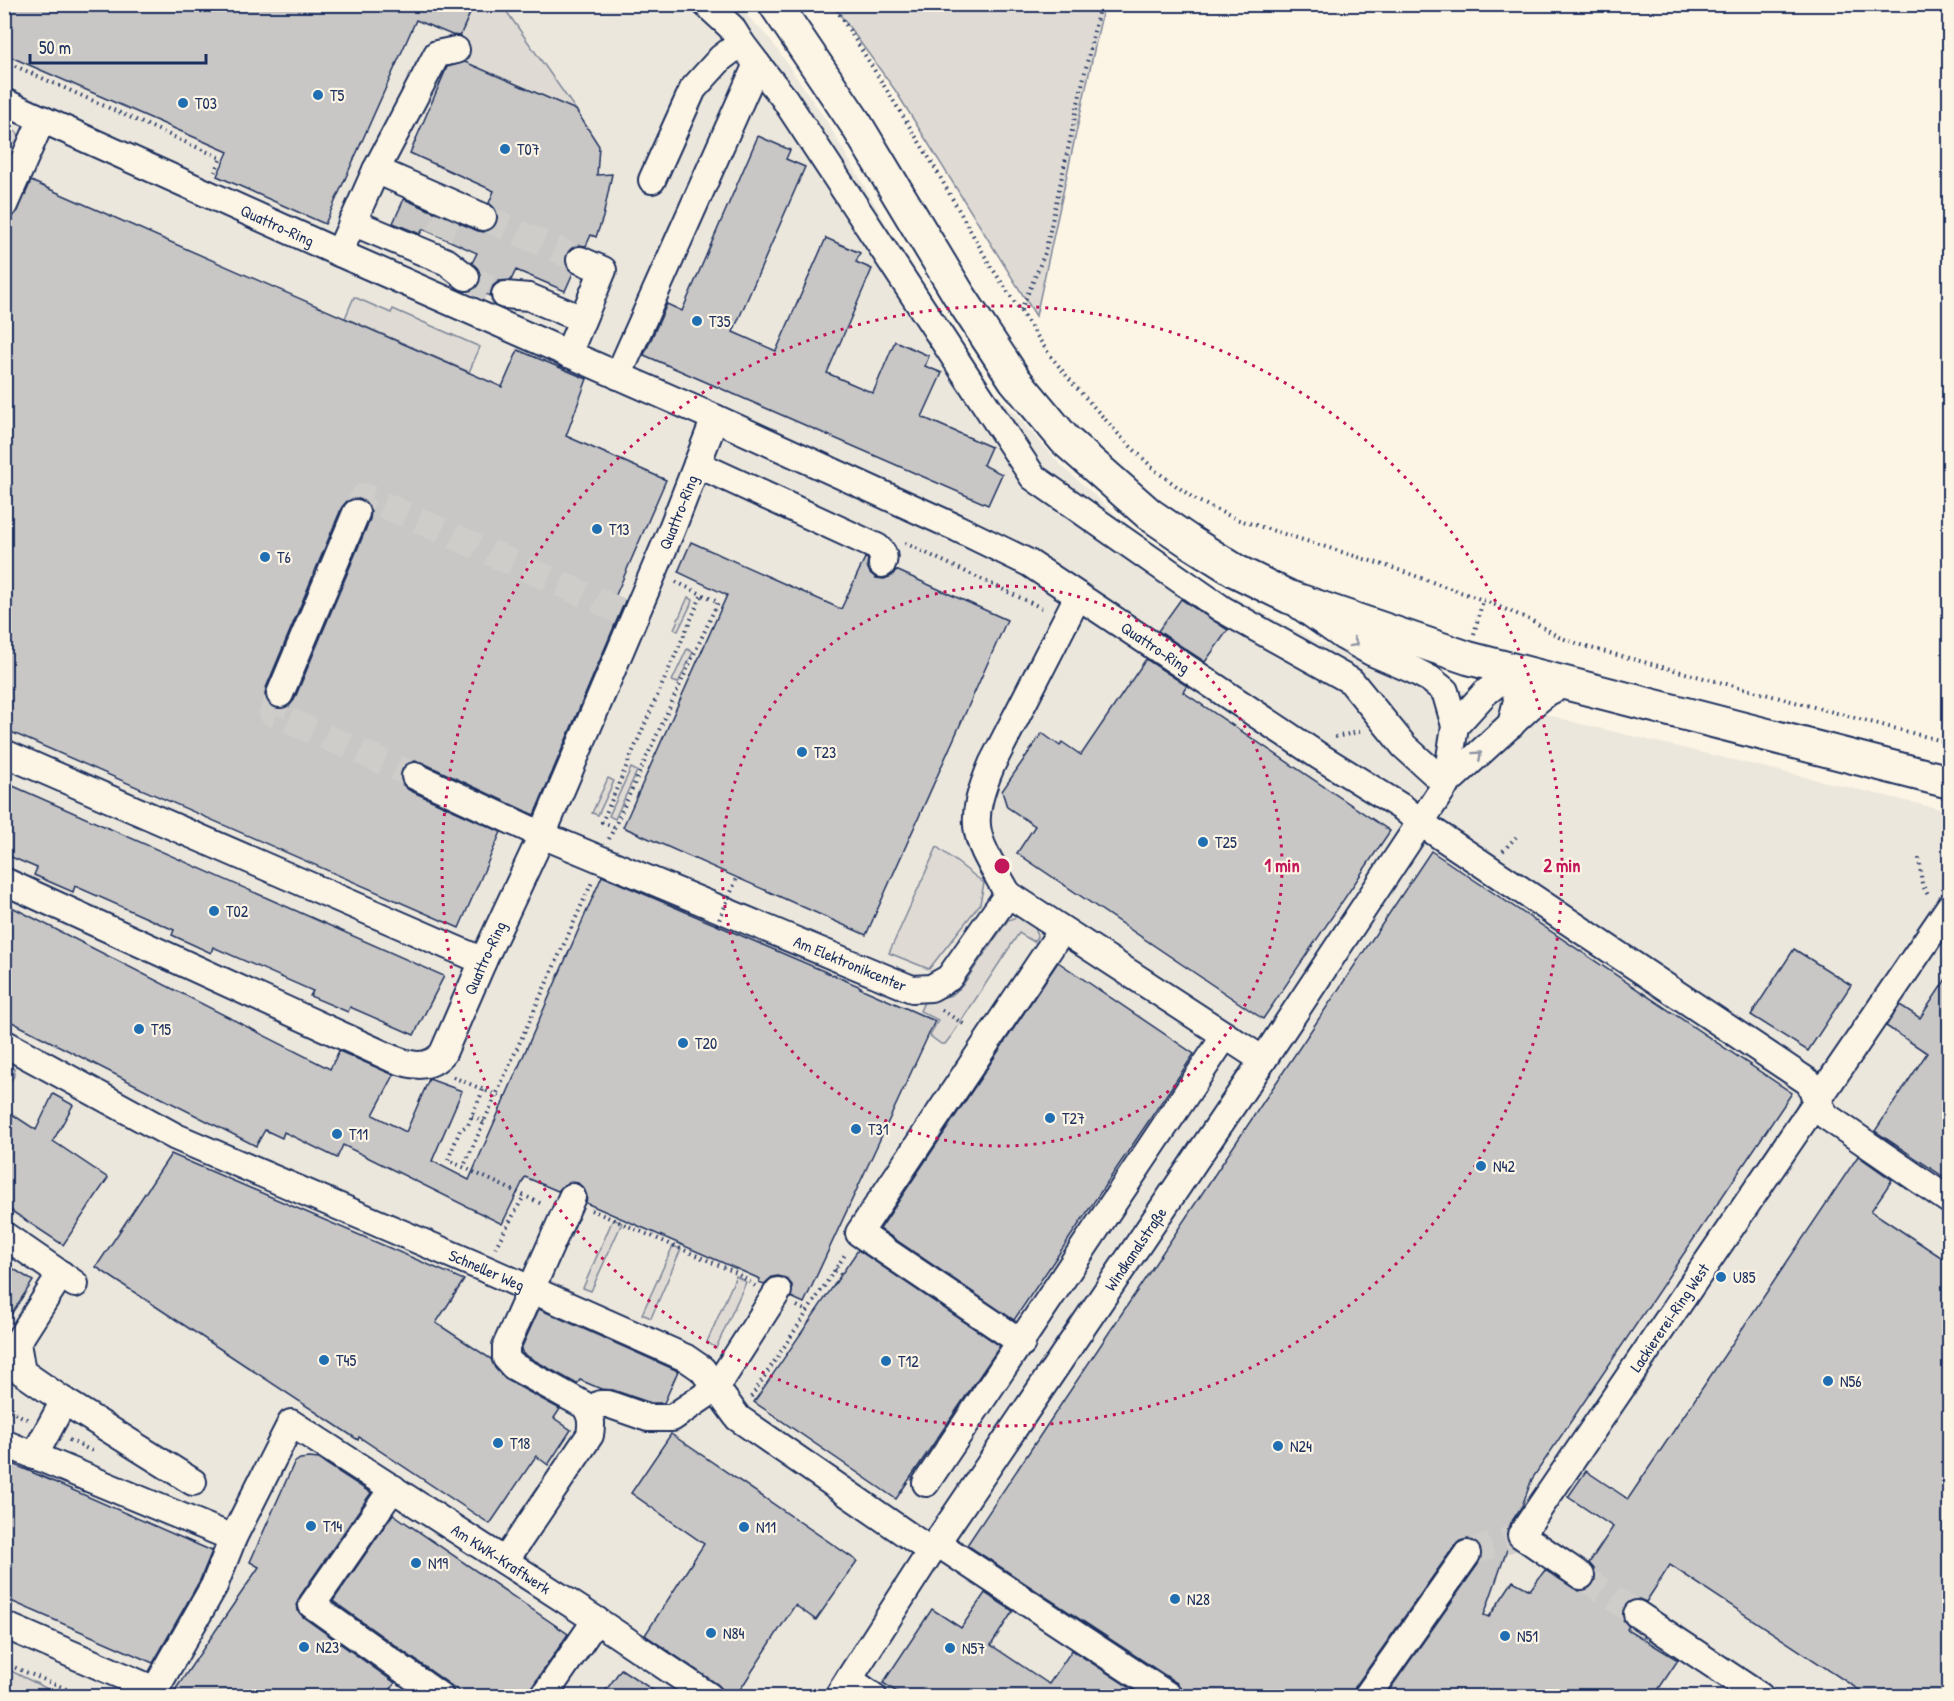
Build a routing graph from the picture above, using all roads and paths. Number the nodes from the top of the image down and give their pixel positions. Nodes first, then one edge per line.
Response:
1 (706, 4) edge
2 (775, 4) edge
3 (833, 4) edge
4 (1100, 4) edge
5 (741, 43) junction
6 (456, 50) dead end
7 (4, 61) edge
8 (757, 64) junction
9 (4, 102) edge
10 (42, 119) junction
11 (376, 170) junction
12 (212, 178) dead end
13 (652, 180) dead end
14 (4, 205) edge
15 (460, 210) tunnel mouth
16 (352, 222) junction
17 (339, 253) junction
18 (452, 256) tunnel mouth
19 (580, 260) tunnel mouth
20 (515, 291) tunnel mouth
21 (1021, 311) junction
22 (582, 319) junction
23 (568, 354) junction
24 (618, 376) junction
25 (715, 418) junction
26 (697, 464) junction
27 (356, 513) tunnel mouth
28 (882, 564) dead end
29 (654, 571) junction
30 (702, 594) junction
31 (1078, 596) junction
32 (1288, 597) junction
33 (1513, 671) junction
34 (685, 674) junction
35 (690, 676) dead end
36 (1564, 684) junction
37 (280, 694) tunnel mouth
38 (1511, 725) junction
39 (1455, 726) junction
40 (1950, 743) edge
41 (4, 753) edge
42 (415, 776) tunnel mouth
43 (1950, 782) edge
44 (1433, 803) junction
45 (614, 827) junction
46 (542, 835) junction
47 (1516, 837) dead end
48 (1502, 851) dead end
49 (1919, 858) dead end
50 (601, 860) junction
51 (737, 878) dead end
52 (4, 881) edge
53 (1008, 894) junction
54 (1938, 900) edge
55 (717, 925) dead end
56 (1062, 930) junction
57 (483, 961) junction
58 (1225, 1036) junction
59 (4, 1043) edge
60 (1263, 1060) junction
61 (420, 1066) junction
62 (483, 1090) junction
63 (496, 1095) junction
64 (505, 1098) dead end
65 (1816, 1100) junction
66 (472, 1116) junction
67 (484, 1122) junction
68 (464, 1166) junction
69 (570, 1199) joint
70 (1950, 1201) edge
71 (4, 1235) edge
72 (847, 1252) dead end
73 (483, 1268) junction
74 (835, 1269) junction
75 (841, 1274) dead end
76 (767, 1288) joint
77 (532, 1289) junction
78 (1022, 1343) junction
79 (998, 1377) junction
80 (716, 1388) junction
81 (64, 1401) junction
82 (1033, 1401) junction
83 (589, 1412) junction
84 (738, 1418) junction
85 (4, 1443) edge
86 (34, 1456) junction
87 (193, 1482) dead end
88 (926, 1483) dead end
89 (393, 1488) junction
90 (233, 1538) junction
91 (934, 1547) junction
92 (1467, 1554) tunnel mouth
93 (505, 1561) junction
94 (1581, 1575) tunnel mouth
95 (1637, 1614) tunnel mouth
96 (596, 1620) junction
97 (4, 1624) edge
98 (4, 1663) edge
99 (843, 1688) edge
100 (83, 1696) edge
101 (440, 1696) edge
102 (544, 1696) edge
103 (709, 1696) edge
104 (873, 1696) edge
105 (1169, 1696) edge
106 (1367, 1696) edge
107 (1760, 1696) edge

1 - 5 lane
2 - 32 main road
3 - 21 path
4 - 21 path
5 - 8 lane
5 - 13 lane
6 - 11 lane
7 - 12 path
8 - 24 lane
8 - 44 lane
9 - 10 lane, Quattro-Ring
10 - 14 lane
10 - 17 lane, Quattro-Ring
11 - 15 lane
11 - 16 lane
16 - 17 lane
16 - 18 lane
17 - 23 lane, Quattro-Ring
19 - 22 lane
20 - 22 lane
21 - 40 path
22 - 23 lane
23 - 24 lane, Quattro-Ring
24 - 25 lane, Quattro-Ring
25 - 26 lane, Quattro-Ring
25 - 31 lane, Quattro-Ring
26 - 28 lane
26 - 29 lane, Quattro-Ring
27 - 37 lane
29 - 30 path
29 - 46 lane, Quattro-Ring
30 - 34 path
30 - 45 path
31 - 44 lane, Quattro-Ring
31 - 53 lane
32 - 33 main road
32 -> 39 lane
33 - 36 main road
33 - 38 lane
33 - 39 lane
34 - 35 path
34 - 45 path
36 - 38 lane
36 - 43 main road
44 -> 38 lane
39 - 44 lane
41 - 57 lane
42 - 46 lane, Am Elektronikcenter
44 - 60 lane, Windkanalstraße
44 - 65 lane
45 - 50 path
46 - 50 lane, Am Elektronikcenter
46 - 57 lane, Quattro-Ring
47 - 48 path
49 - 54 path
50 - 53 lane, Am Elektronikcenter
50 - 63 path
51 - 55 path, bridge
52 - 61 lane
53 - 56 lane
54 - 65 lane, Lackiererei-Ring West
56 - 58 lane
56 - 78 lane
57 - 61 lane, Quattro-Ring
58 - 60 lane
58 - 78 lane
59 - 73 lane, Schneller Weg
60 - 82 lane, Windkanalstraße
61 - 62 path
62 - 63 path
62 - 66 path
63 - 64 path
63 - 67 path
65 - 70 lane
65 - 94 lane, Lackiererei-Ring West
66 - 67 path
66 - 68 path
67 - 68 path
68 - 73 path
69 - 76 path
69 - 77 lane
71 - 81 lane
72 - 74 path
73 - 77 lane, Schneller Weg
74 - 75 path
74 - 84 path
76 - 80 lane
77 - 80 lane, Schneller Weg
77 - 83 lane
78 - 79 lane
79 - 82 lane
79 - 88 lane
80 - 83 lane
80 - 84 lane, Schneller Weg
81 - 86 lane
81 - 87 lane
82 - 91 lane, Windkanalstraße
83 - 93 lane
84 - 91 lane, Schneller Weg
85 - 86 lane
86 - 90 lane
89 - 90 lane, Am KWK-Kraftwerk
89 - 93 lane, Am KWK-Kraftwerk
89 - 101 lane
90 - 97 lane
91 - 99 lane, Windkanalstraße
91 - 105 lane, Schneller Weg
92 - 106 lane
93 - 96 lane, Am KWK-Kraftwerk
95 - 107 lane
96 - 102 lane
96 - 103 lane, Am KWK-Kraftwerk
98 - 100 path
99 - 104 lane

